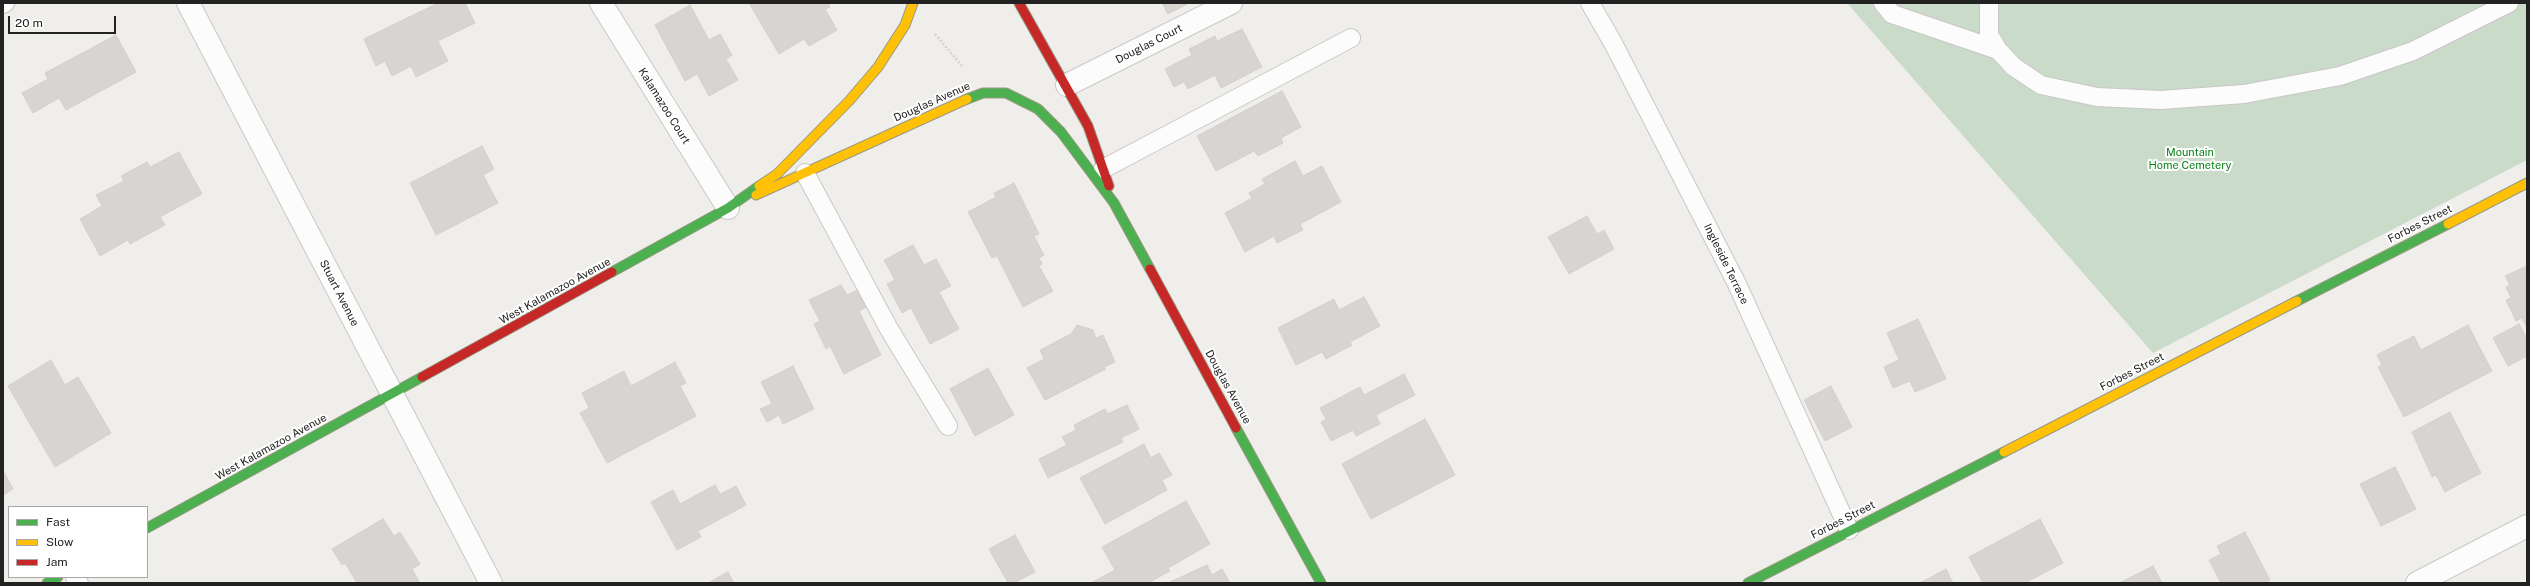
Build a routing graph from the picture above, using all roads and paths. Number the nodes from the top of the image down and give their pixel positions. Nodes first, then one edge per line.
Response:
1 (188, 3) edge
2 (601, 3) edge
3 (913, 3) edge
4 (1019, 3) edge
5 (1231, 3) edge
6 (1590, 3) edge
7 (1883, 3) edge
8 (1989, 3) edge
9 (2509, 3) edge
10 (935, 34) dead end
11 (1351, 38) dead end
12 (1998, 50) junction
13 (968, 73) dead end
14 (1067, 84) junction
15 (1104, 169) junction
16 (805, 173) junction
17 (2527, 183) edge
18 (1114, 202) junction
19 (728, 208) junction
20 (392, 395) junction
21 (948, 426) dead end
22 (2527, 526) edge
23 (148, 527) edge
24 (1849, 530) junction
25 (56, 578) edge
26 (47, 583) edge
27 (491, 583) edge
28 (1321, 583) edge
29 (1748, 583) edge
30 (2417, 583) edge

1 - 20 street, Stuart Avenue
2 - 19 street, Kalamazoo Court
3 - 19 street, West Kalamazoo Avenue
4 - 14 street, Douglas Avenue
5 - 14 street, Douglas Court
6 - 24 lane, Ingleside Terrace
7 - 12 lane
8 - 12 lane
9 - 12 lane
10 - 13 path
11 - 15 lane
14 - 15 street, Douglas Avenue
15 - 18 street, Douglas Avenue
16 - 18 street, Douglas Avenue
16 - 19 street, Douglas Avenue
16 - 21 lane
17 - 24 street, Forbes Street
18 - 28 street, Douglas Avenue
19 - 20 street, West Kalamazoo Avenue
20 - 23 street, West Kalamazoo Avenue
20 - 27 street, Stuart Avenue
22 - 30 street
24 - 29 street, Forbes Street
25 - 26 street

